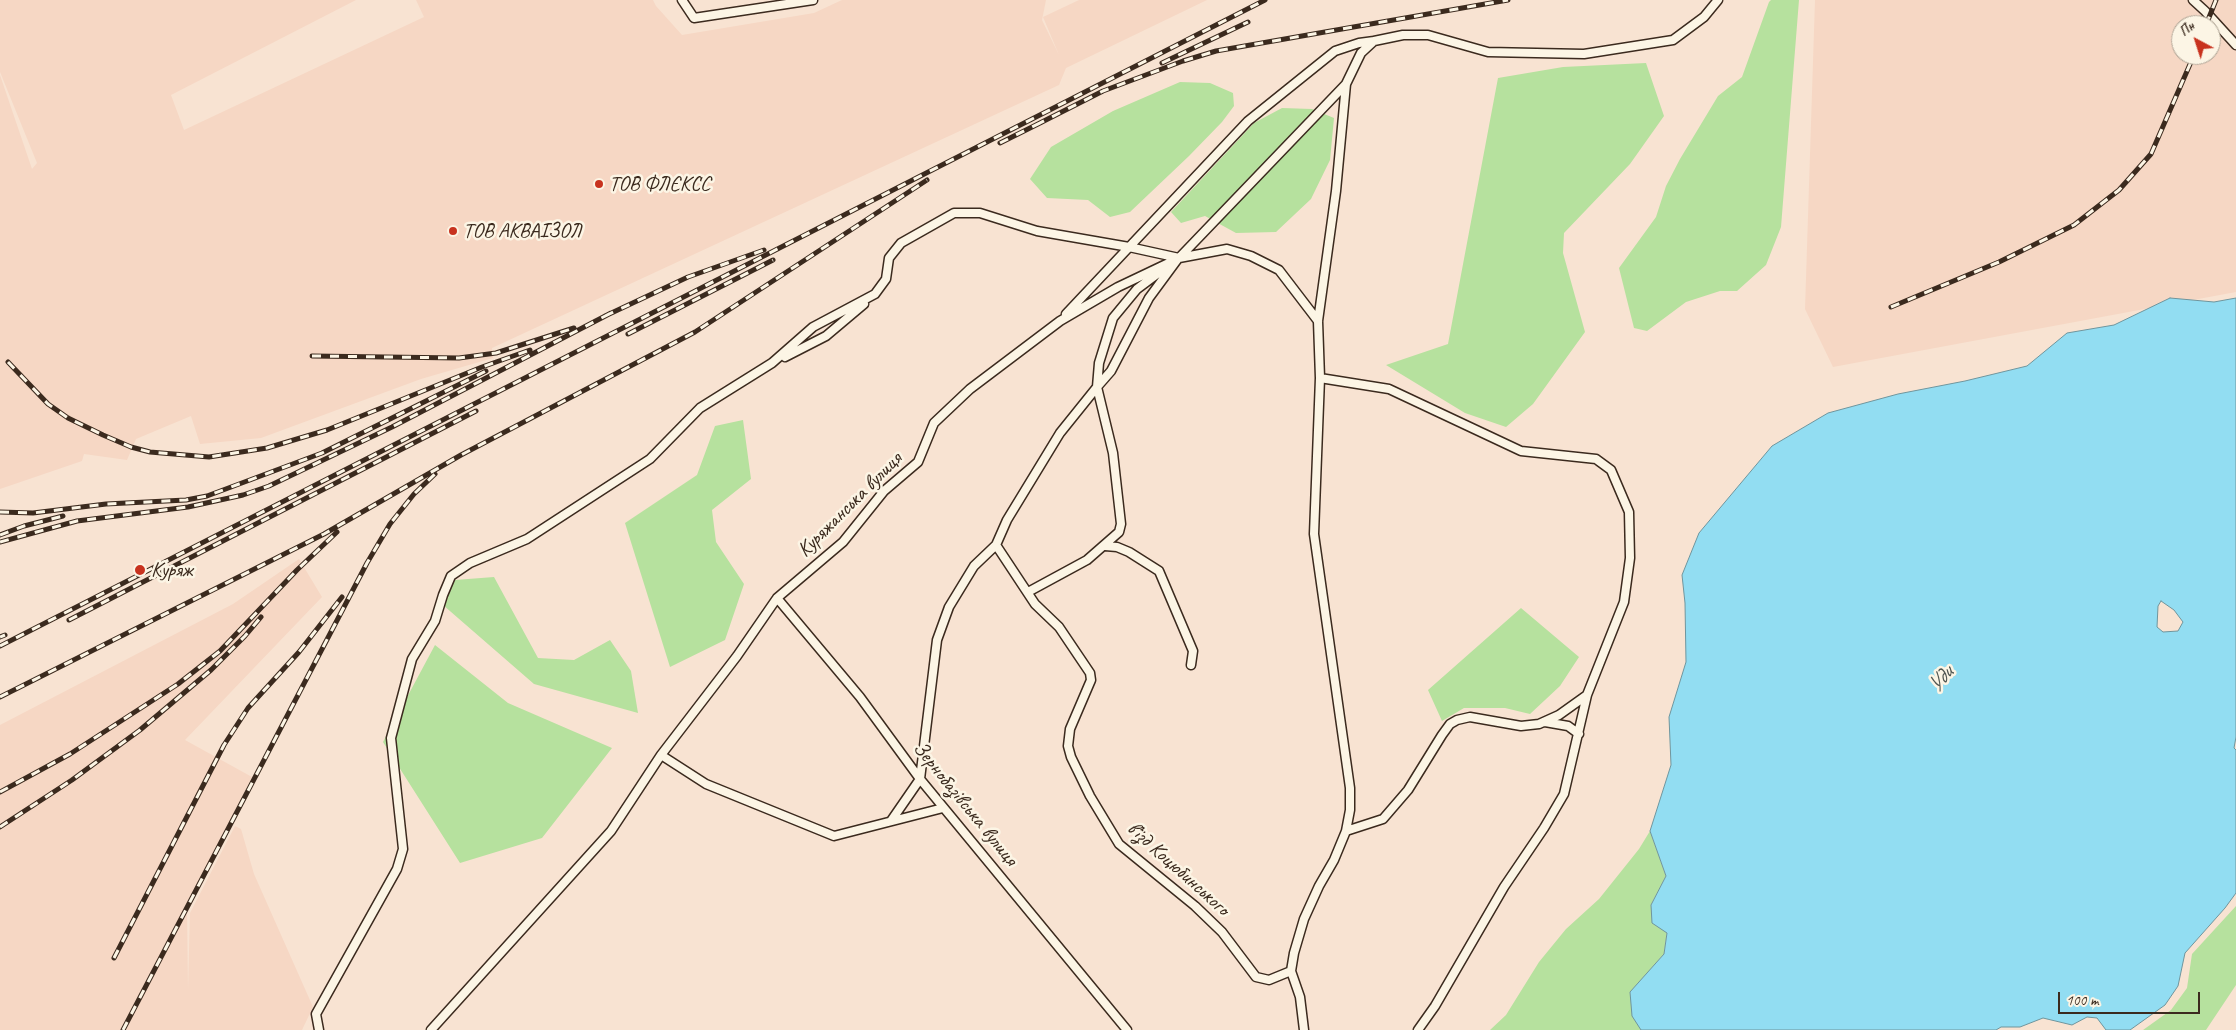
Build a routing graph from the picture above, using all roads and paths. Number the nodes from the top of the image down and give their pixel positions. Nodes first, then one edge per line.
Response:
1 (682, 0) edge
2 (813, 0) edge
3 (1718, 0) edge
4 (2193, 0) edge
5 (1374, 42) junction
6 (2236, 45) edge
7 (1346, 84) junction
8 (1129, 247) junction
9 (1179, 258) junction
10 (875, 294) junction
11 (1060, 321) junction
12 (1318, 321) junction
13 (772, 364) junction
14 (1320, 378) junction
15 (1097, 387) junction
16 (996, 545) junction
17 (1105, 546) junction
18 (1028, 592) junction
19 (777, 598) junction
20 (1191, 665) dead end
21 (1587, 695) junction
22 (1545, 722) junction
23 (1579, 734) junction
24 (661, 755) junction
25 (920, 780) junction
26 (943, 808) junction
27 (891, 821) junction
28 (1346, 831) junction
29 (1291, 971) junction
30 (319, 1030) edge
31 (431, 1030) edge
32 (1127, 1030) edge
33 (1304, 1030) edge
34 (1418, 1030) edge

1 - 2 street
3 - 5 street
4 - 6 street
5 - 7 street
5 - 8 street
7 - 9 street
7 - 12 street
8 - 9 street
8 - 10 street
8 - 11 street
9 - 11 street
9 - 12 street
9 - 15 street
9 - 15 street
10 - 13 street
10 - 13 street
11 - 19 street, Куряжанська вулиця
12 - 14 street
13 - 30 street
14 - 21 street
14 - 28 street
15 - 16 street
15 - 17 street
16 - 18 street, в’їзд Коцюбинського
16 - 25 street
17 - 18 street
17 - 20 street
18 - 29 street, в’їзд Коцюбинського
19 - 24 street, Куряжанська вулиця
19 - 25 street, Зернобазівська вулиця
21 - 22 street
21 - 23 street
22 - 23 street
22 - 28 street
23 - 34 street
24 - 27 street
24 - 31 street, Куряжанська вулиця
25 - 26 street, Зернобазівська вулиця
25 - 27 street
26 - 27 street
26 - 32 street, Зернобазівська вулиця
28 - 29 street
29 - 33 street

